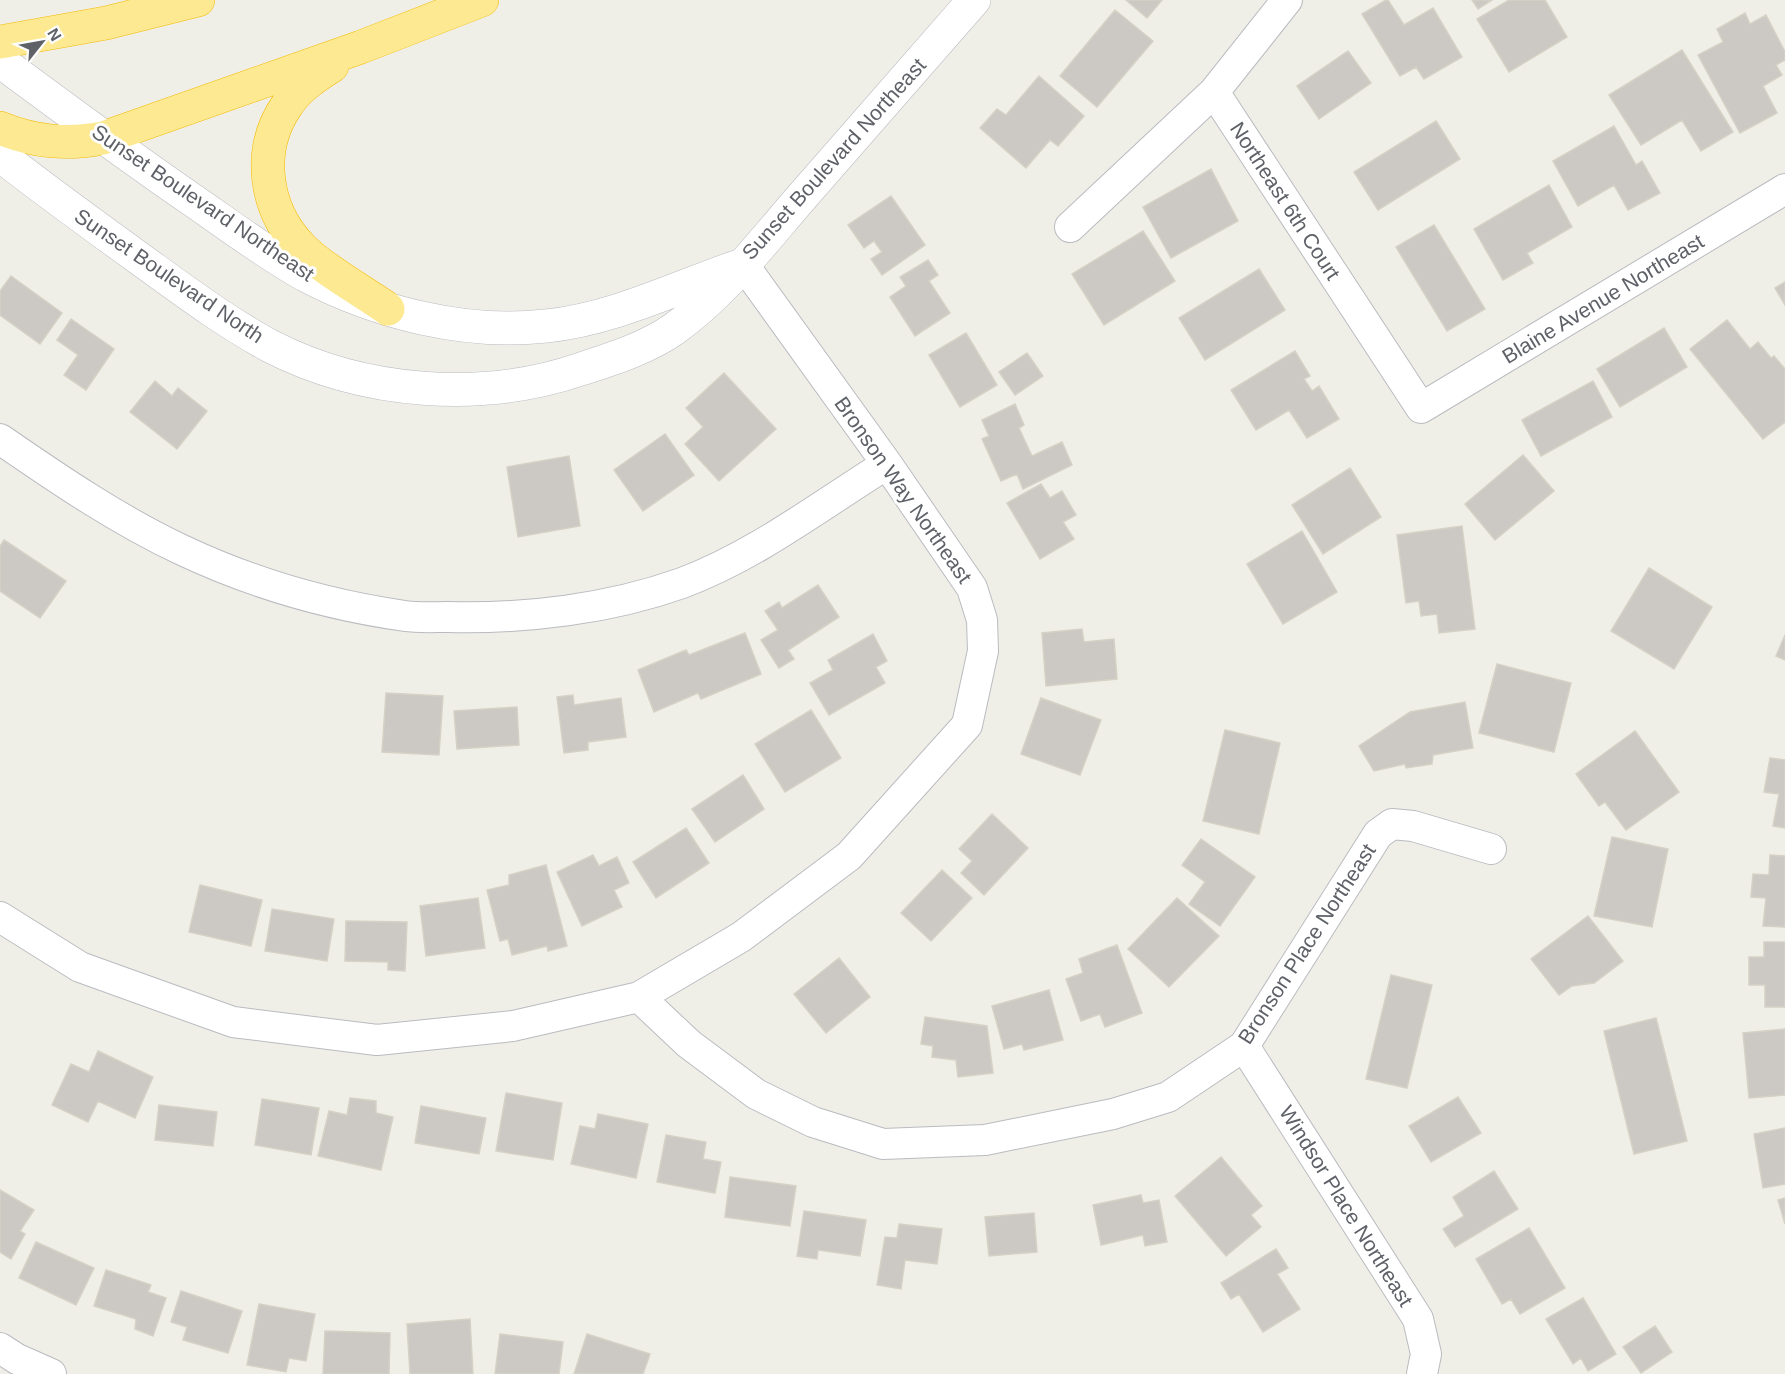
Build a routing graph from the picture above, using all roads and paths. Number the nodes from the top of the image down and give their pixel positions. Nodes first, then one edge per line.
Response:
1 (198, 0) edge
2 (482, 0) edge
3 (974, 0) edge
4 (1287, 0) edge
5 (0, 42) edge
6 (361, 47) junction
7 (0, 61) edge
8 (1214, 92) junction
9 (0, 128) edge
10 (103, 138) junction
11 (0, 155) edge
12 (1785, 189) edge
13 (1070, 227) dead end
14 (743, 264) junction
15 (388, 309) junction
16 (1421, 408) joint
17 (0, 439) edge
18 (887, 464) junction
19 (1491, 849) dead end
20 (0, 917) edge
21 (639, 997) junction
22 (1244, 1046) junction
23 (0, 1348) edge
24 (51, 1374) edge
25 (1422, 1374) edge

1 - 5 highway
2 - 6 highway
3 - 14 main road, Sunset Boulevard Northeast
4 - 8 street
6 - 10 highway
6 - 15 highway
7 - 10 main road, Sunset Boulevard Northeast
8 - 13 street
8 - 16 street, Northeast 6th Court
9 - 10 highway
10 - 15 main road, Sunset Boulevard Northeast
11 - 14 main road, Sunset Boulevard North
12 - 16 street, Blaine Avenue Northeast
14 - 15 main road, Sunset Boulevard Northeast
14 - 18 street, Bronson Way Northeast
17 - 18 street
18 - 21 street, Bronson Way Northeast
19 - 22 street, Bronson Place Northeast
20 - 21 street, Bronson Way Northeast
21 - 22 street, Bronson Place Northeast
22 - 25 street, Windsor Place Northeast
23 - 24 street

